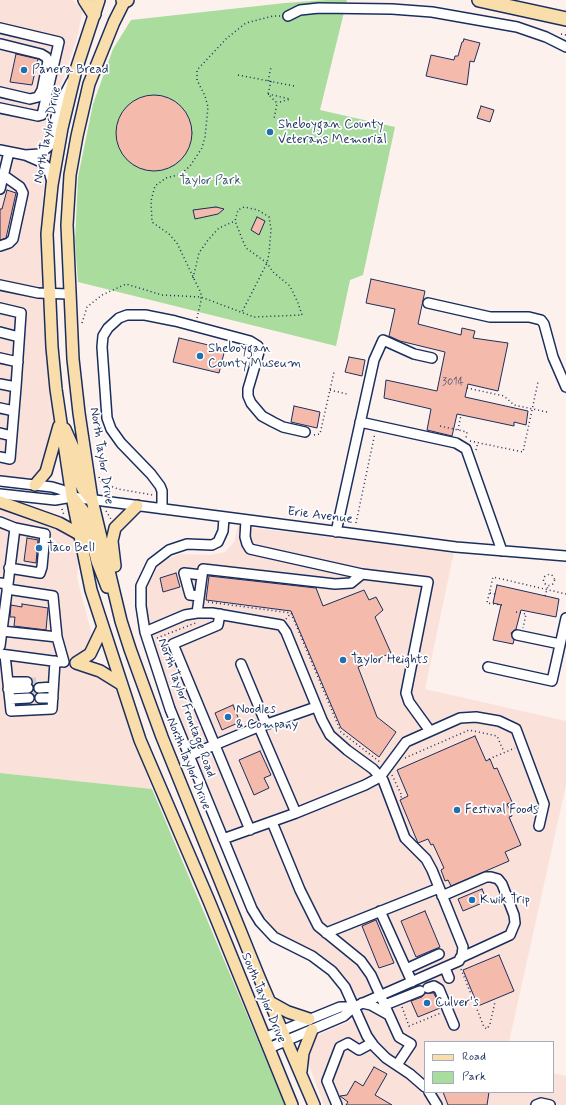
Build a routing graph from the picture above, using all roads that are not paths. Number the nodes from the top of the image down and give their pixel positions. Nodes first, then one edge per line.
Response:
1 (85, 0) edge
2 (99, 0) edge
3 (125, 0) edge
4 (479, 0) edge
5 (94, 14) junction
6 (288, 16) road end
7 (566, 19) edge
8 (2, 29) edge
9 (566, 47) edge
10 (1, 48) edge
11 (74, 78) junction
12 (0, 92) edge
13 (0, 108) edge
14 (4, 151) edge
15 (25, 156) junction
16 (3, 175) junction
17 (52, 185) junction
18 (0, 189) edge
19 (0, 246) edge
20 (0, 285) edge
21 (50, 294) junction
22 (69, 294) junction
23 (428, 303) dead end
24 (0, 308) edge
25 (0, 332) edge
26 (19, 337) junction
27 (0, 358) edge
28 (432, 358) dead end
29 (18, 362) junction
30 (0, 384) edge
31 (566, 387) edge
32 (16, 388) junction
33 (0, 408) edge
34 (14, 411) junction
35 (60, 419) junction
36 (360, 422) junction
37 (305, 432) road end
38 (0, 433) edge
39 (12, 436) junction
40 (0, 457) edge
41 (0, 481) edge
42 (35, 485) junction
43 (0, 494) edge
44 (72, 497) junction
45 (92, 500) junction
46 (0, 502) edge
47 (137, 506) junction
48 (162, 509) junction
49 (224, 518) junction
50 (246, 520) junction
51 (0, 522) edge
52 (14, 528) junction
53 (336, 532) junction
54 (79, 534) junction
55 (502, 551) junction
56 (566, 556) edge
57 (9, 568) junction
58 (362, 574) junction
59 (202, 575) junction
60 (5, 585) edge
61 (199, 599) junction
62 (197, 613) junction
63 (216, 614) junction
64 (566, 618) edge
65 (121, 621) junction
66 (103, 627) junction
67 (2, 631) junction
68 (145, 632) junction
69 (519, 635) road end
70 (57, 637) junction
71 (560, 644) junction
72 (0, 646) edge
73 (3, 654) edge
74 (59, 662) junction
75 (76, 663) junction
76 (242, 664) dead end
77 (488, 667) dead end
78 (122, 684) junction
79 (53, 690) junction
80 (9, 691) junction
81 (316, 707) junction
82 (262, 725) junction
83 (430, 731) junction
84 (215, 745) junction
85 (188, 756) junction
86 (380, 776) junction
87 (296, 813) junction
88 (272, 822) junction
89 (539, 826) dead end
90 (250, 830) junction
91 (223, 839) junction
92 (440, 892) junction
93 (209, 901) joint
94 (230, 903) joint
95 (380, 911) junction
96 (326, 933) junction
97 (439, 954) dead end
98 (459, 960) junction
99 (445, 968) junction
100 (406, 969) junction
101 (449, 978) dead end
102 (412, 982) junction
103 (381, 995) junction
104 (270, 1002) junction
105 (358, 1005) junction
106 (385, 1006) junction
107 (389, 1015) junction
108 (311, 1025) junction
109 (454, 1025) dead end
110 (285, 1035) junction
111 (264, 1038) junction
112 (372, 1043) junction
113 (269, 1048) junction
114 (397, 1065) junction
115 (300, 1072) junction
116 (424, 1086) edge
117 (430, 1093) edge
118 (292, 1105) edge
119 (314, 1105) edge
120 (337, 1105) edge
121 (437, 1105) edge
122 (536, 1105) edge
123 (550, 1105) edge

1 - 5 highway
2 - 5 main road, North Taylor Drive
3 - 22 main road, North Taylor Drive
4 - 7 highway
5 - 11 main road, North Taylor Drive
6 - 9 street
8 - 10 street
8 - 13 street
10 - 12 street
11 - 15 street
11 - 17 main road, North Taylor Drive
14 - 15 street
14 - 16 street
15 - 17 street
16 - 18 street
16 - 19 street
17 - 21 main road, North Taylor Drive
20 - 21 street
21 - 22 street
21 - 35 main road, North Taylor Drive
22 - 45 main road, North Taylor Drive
23 - 31 street
24 - 26 street
25 - 26 street
26 - 29 street
27 - 29 street
28 - 36 street
29 - 32 street
30 - 32 street
32 - 34 street
33 - 34 street
34 - 39 street
35 - 42 main road
35 - 44 main road, North Taylor Drive
35 - 45 main road
36 - 53 street
36 - 55 street
37 - 48 street
38 - 39 street
39 - 40 street
41 - 42 street, Erie Avenue
42 - 44 street, Erie Avenue
43 - 44 street, Erie Avenue
44 - 45 street, Erie Avenue
44 - 54 main road, North Taylor Drive
44 - 65 main road
45 - 47 street, Erie Avenue
45 - 65 main road, North Taylor Drive
46 - 54 main road
47 - 48 street, Erie Avenue
47 - 65 main road
48 - 49 street, Erie Avenue
49 - 50 street, Erie Avenue
49 - 68 street, North Taylor Frontage Road
50 - 53 street, Erie Avenue
50 - 58 street
51 - 52 street
52 - 57 street
52 - 57 street
53 - 55 street, Erie Avenue
54 - 66 main road, North Taylor Drive
55 - 56 street, Erie Avenue
57 - 60 street
58 - 59 street
58 - 83 street
59 - 61 street
59 - 61 street
60 - 67 street
60 - 70 street
61 - 62 street
62 - 63 street
62 - 68 street
63 - 81 street
63 - 84 street
64 - 71 street
65 - 94 main road, North Taylor Drive
66 - 75 main road
66 - 78 main road, North Taylor Drive
67 - 70 street
67 - 72 street
68 - 85 street, North Taylor Frontage Road
69 - 71 street
70 - 74 street
71 - 77 street
73 - 74 street
73 - 80 street
74 - 75 street
74 - 79 street
75 - 78 main road
76 - 82 street
78 - 93 main road, North Taylor Drive
79 - 79 street
79 - 80 street
80 - 80 street
81 - 82 street
81 - 86 street
82 - 84 street
82 - 87 street
83 - 86 street
83 - 89 street
84 - 85 street
84 - 90 street
85 - 91 street, North Taylor Frontage Road
86 - 87 street
86 - 92 street
87 - 88 street
88 - 90 street
88 - 96 street
90 - 91 street
91 - 105 street, North Taylor Frontage Road
92 - 95 street
92 - 98 street
92 - 98 street
93 - 111 main road, South Taylor Drive
94 - 104 main road, South Taylor Drive
95 - 96 street
95 - 100 street
96 - 103 street
97 - 100 street
98 - 99 street
99 - 101 street
99 - 102 street
100 - 102 street
102 - 103 street
103 - 105 street
103 - 106 street
104 - 108 main road
104 - 110 main road, South Taylor Drive
105 - 107 street
105 - 108 street
105 - 112 street, North Taylor Frontage Road
106 - 107 street
106 - 109 street
107 - 114 street
108 - 110 street
108 - 115 main road
110 - 111 street
110 - 113 street
110 - 115 main road, South Taylor Drive
111 - 113 main road, South Taylor Drive
112 - 114 street, North Taylor Frontage Road
112 - 120 street
113 - 118 main road, South Taylor Drive
114 - 116 street, North Taylor Frontage Road
115 - 119 main road, South Taylor Drive
117 - 121 street
122 - 123 street

